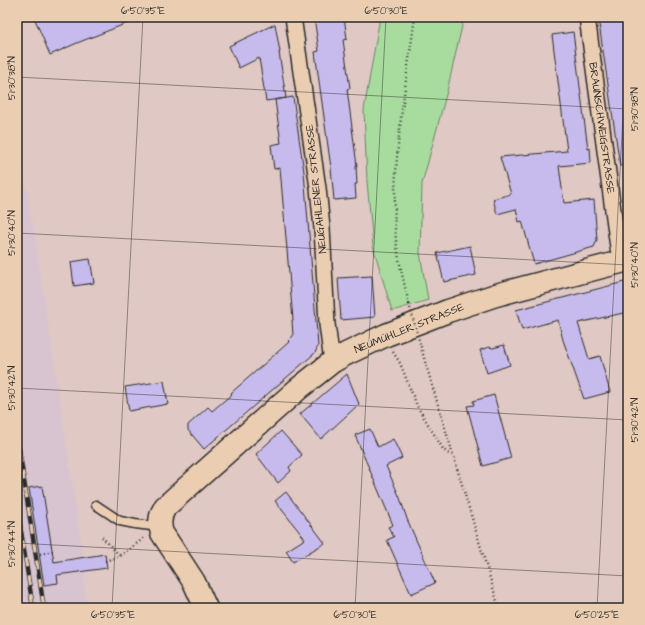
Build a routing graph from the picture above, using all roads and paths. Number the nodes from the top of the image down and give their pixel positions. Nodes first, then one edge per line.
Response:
1 (293, 17) edge
2 (415, 17) edge
3 (587, 17) edge
4 (624, 261) edge
5 (386, 335) junction
6 (332, 362) junction
7 (452, 455) junction
8 (96, 504) dead end
9 (160, 527) junction
10 (102, 537) dead end
11 (53, 552) dead end
12 (40, 554) dead end
13 (120, 556) junction
14 (105, 561) dead end
15 (206, 608) edge
16 (499, 608) edge

1 - 6 street, NEUGAHLENER STRASSE
2 - 7 path, bridge
3 - 4 street, BRAUNSCHWEIGSTRASSE
4 - 5 main road, NEUMÜHLER STRASSE
5 - 6 main road, NEUMÜHLER STRASSE
5 - 7 path
6 - 9 main road, NEUMÜHLER STRASSE
7 - 16 path
8 - 9 lane
9 - 13 path
9 - 15 main road
10 - 13 path
11 - 12 path
13 - 14 path

